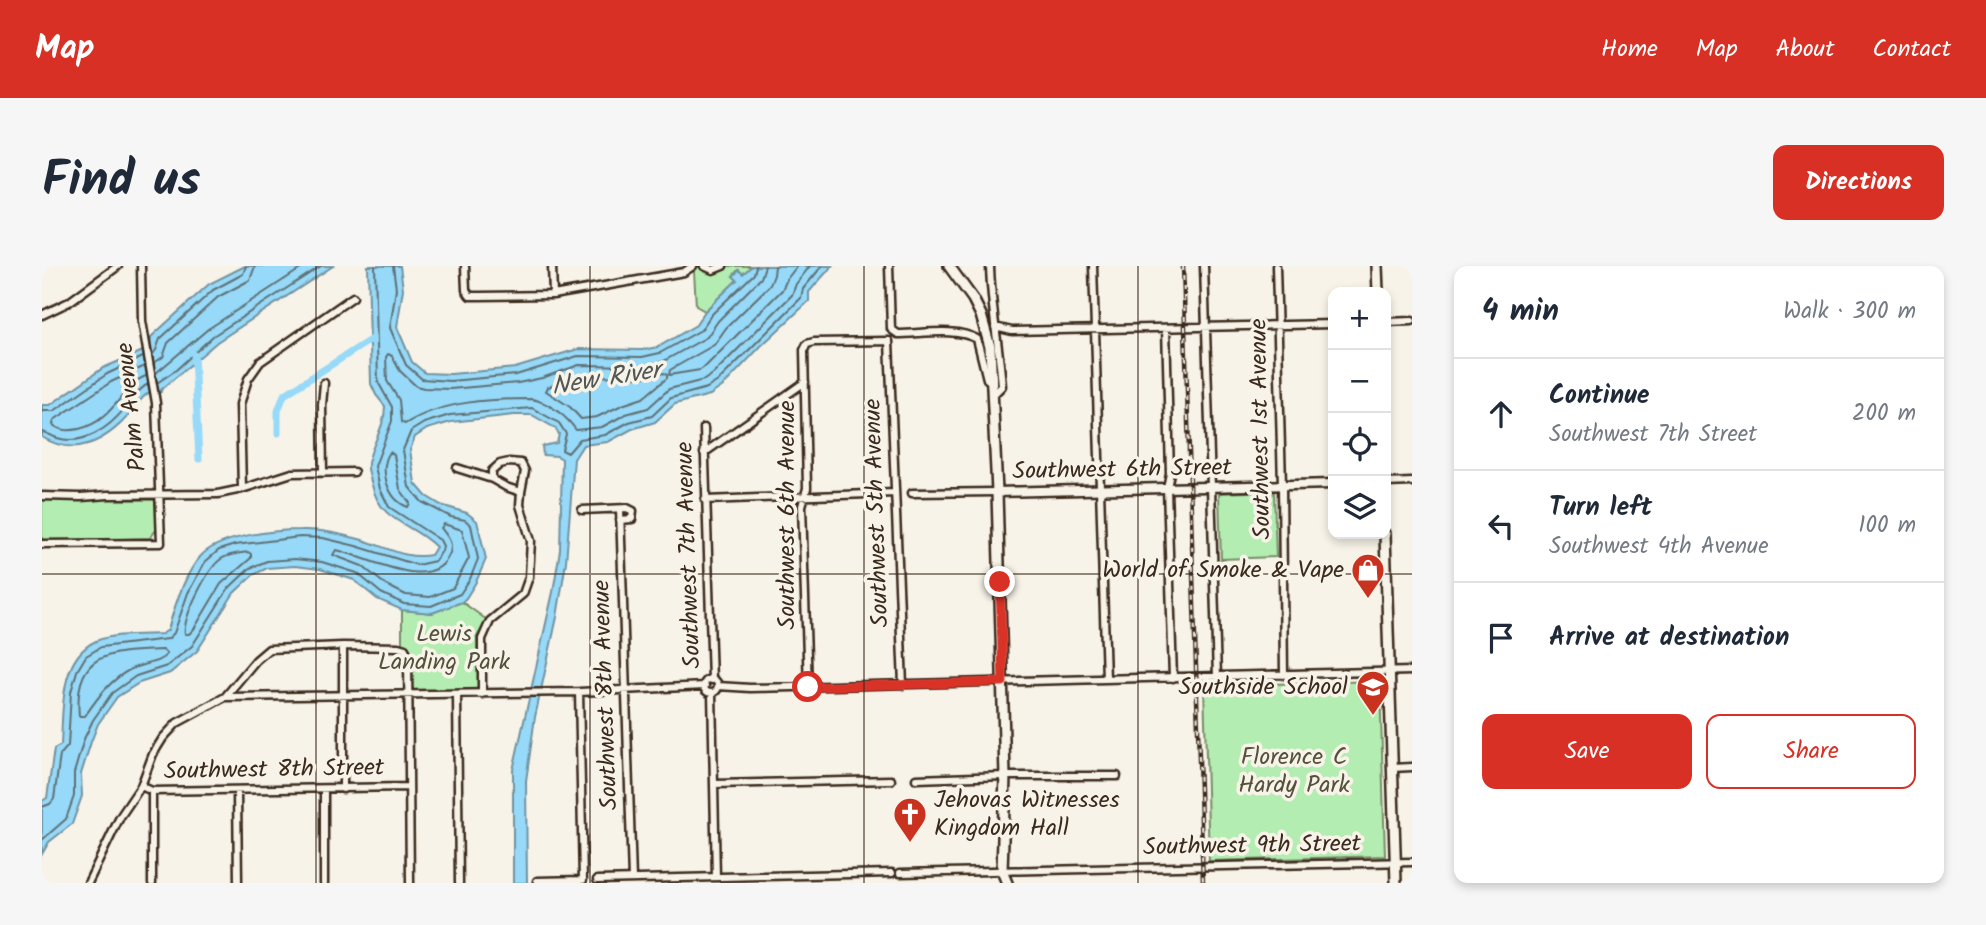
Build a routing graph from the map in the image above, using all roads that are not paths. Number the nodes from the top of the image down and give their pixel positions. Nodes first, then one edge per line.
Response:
1 (118, 266) edge
2 (141, 266) edge
3 (465, 266) edge
4 (552, 266) edge
5 (704, 266) edge
6 (723, 266) edge
7 (889, 266) edge
8 (949, 266) edge
9 (990, 266) edge
10 (1093, 266) edge
11 (1204, 266) edge
12 (1276, 266) edge
13 (1377, 266) edge
14 (691, 267) edge
15 (1378, 287) edge
16 (553, 295) junction
17 (354, 297) dead end
18 (42, 315) edge
19 (1412, 321) edge
20 (1391, 323) edge
21 (1328, 324) edge
22 (1278, 325) junction
23 (1205, 326) junction
24 (995, 327) junction
25 (1166, 328) junction
26 (1095, 330) junction
27 (1012, 331) junction
28 (998, 340) junction
29 (807, 344) joint
30 (805, 382) junction
31 (992, 382) junction
32 (324, 383) dead end
33 (993, 395) junction
34 (704, 428) dead end
35 (704, 453) junction
36 (457, 468) dead end
37 (354, 472) dead end
38 (323, 473) junction
39 (492, 479) junction
40 (1412, 482) edge
41 (1391, 483) edge
42 (1328, 484) edge
43 (1283, 485) junction
44 (1212, 487) junction
45 (1167, 488) junction
46 (242, 489) junction
47 (1101, 489) junction
48 (521, 492) junction
49 (997, 492) junction
50 (895, 493) junction
51 (912, 493) dead end
52 (159, 494) junction
53 (42, 496) edge
54 (805, 496) junction
55 (705, 500) junction
56 (620, 509) junction
57 (582, 510) dead end
58 (620, 520) junction
59 (1385, 539) edge
60 (42, 544) edge
61 (343, 646) junction
62 (1389, 671) junction
63 (1412, 671) edge
64 (1284, 675) junction
65 (1217, 677) junction
66 (1173, 678) junction
67 (1105, 679) junction
68 (712, 680) junction
69 (1003, 682) junction
70 (903, 685) junction
71 (705, 686) junction
72 (718, 687) junction
73 (808, 687) junction
74 (624, 690) junction
75 (579, 692) junction
76 (712, 693) junction
77 (482, 694) junction
78 (457, 695) junction
79 (342, 696) junction
80 (408, 696) junction
81 (225, 697) junction
82 (1412, 767) edge
83 (1392, 768) junction
84 (1005, 776) junction
85 (1117, 776) dead end
86 (916, 779) dead end
87 (891, 780) dead end
88 (714, 784) junction
89 (141, 786) junction
90 (408, 787) junction
91 (324, 789) junction
92 (343, 789) junction
93 (152, 791) junction
94 (237, 791) junction
95 (1395, 862) junction
96 (1412, 862) edge
97 (1002, 871) junction
98 (716, 877) junction
99 (632, 879) junction
100 (597, 880) dead end
101 (537, 881) dead end
102 (608, 881) edge
103 (89, 883) edge
104 (152, 883) edge
105 (238, 883) edge
106 (324, 883) edge
107 (410, 883) edge
108 (459, 883) edge
109 (996, 883) edge
110 (1007, 883) edge
111 (1396, 883) edge

1 - 18 street
2 - 52 street, Palm Avenue
3 - 16 street
4 - 16 street
5 - 6 street
7 - 31 street
8 - 31 main road
9 - 24 street
10 - 26 street
11 - 23 street
12 - 22 street, Southwest 1st Avenue
13 - 15 main road
14 - 16 street
17 - 46 street
19 - 20 street
21 - 22 street
22 - 23 street
22 - 43 street, Southwest 1st Avenue
23 - 25 street
23 - 44 street
24 - 27 street
24 - 28 street
25 - 26 street
25 - 45 street
26 - 27 street
26 - 47 street
27 - 28 street
28 - 33 street
29 - 30 street, Southwest 6th Avenue
29 - 50 street, Southwest 5th Avenue
30 - 35 street
30 - 54 street, Southwest 6th Avenue
31 - 33 main road
32 - 38 street
33 - 49 main road
34 - 35 street, Southwest 7th Avenue
35 - 55 street, Southwest 7th Avenue
36 - 39 street
37 - 38 street
38 - 46 street
39 - 48 street
39 - 48 street
40 - 41 street
42 - 43 street, Southwest 6th Street
43 - 44 street, Southwest 6th Street
43 - 64 street, Southwest 1st Avenue
44 - 45 street, Southwest 6th Street
44 - 65 street
45 - 47 street, Southwest 6th Street
45 - 66 street
46 - 52 street
47 - 49 street, Southwest 6th Street
47 - 67 street
48 - 77 street
49 - 51 street, Southwest 6th Street
49 - 69 main road
50 - 54 street
50 - 70 street, Southwest 5th Avenue
52 - 53 street
52 - 60 street, Palm Avenue
54 - 55 street
54 - 73 street, Southwest 6th Avenue
55 - 68 street, Southwest 7th Avenue
56 - 57 street
56 - 58 street, Southwest 8th Avenue
56 - 58 street
58 - 74 street, Southwest 8th Avenue
59 - 62 main road
61 - 79 street
61 - 80 street
61 - 81 street
62 - 63 street
62 - 64 street
62 - 83 main road
64 - 65 street
65 - 66 street
66 - 67 street
67 - 69 street
68 - 71 street
68 - 72 street
69 - 70 street
69 - 84 main road
70 - 73 street
71 - 74 street
71 - 76 street
72 - 73 street
72 - 76 street
74 - 75 street
74 - 99 street, Southwest 8th Avenue
75 - 77 street
75 - 101 street
76 - 88 street, Southwest 7th Avenue
77 - 78 street
78 - 80 street
78 - 108 street
79 - 80 street
79 - 81 street
79 - 92 street
80 - 90 street
81 - 89 street
82 - 83 street
83 - 95 main road
84 - 85 street
84 - 86 street
84 - 97 main road
87 - 88 street
88 - 98 street, Southwest 7th Avenue
89 - 93 street, Southwest 8th Street
89 - 103 street
90 - 92 street, Southwest 8th Street
90 - 107 street
91 - 92 street, Southwest 8th Street
91 - 94 street, Southwest 8th Street
91 - 106 street
93 - 94 street, Southwest 8th Street
93 - 104 street
94 - 105 street
95 - 96 street, Southwest 9th Street
95 - 97 street, Southwest 9th Street
95 - 111 main road
97 - 98 street, Southwest 9th Street
97 - 109 main road
97 - 110 main road
98 - 99 street, Southwest 9th Street
99 - 102 street, Southwest 9th Street
100 - 102 street, Southwest 9th Street

